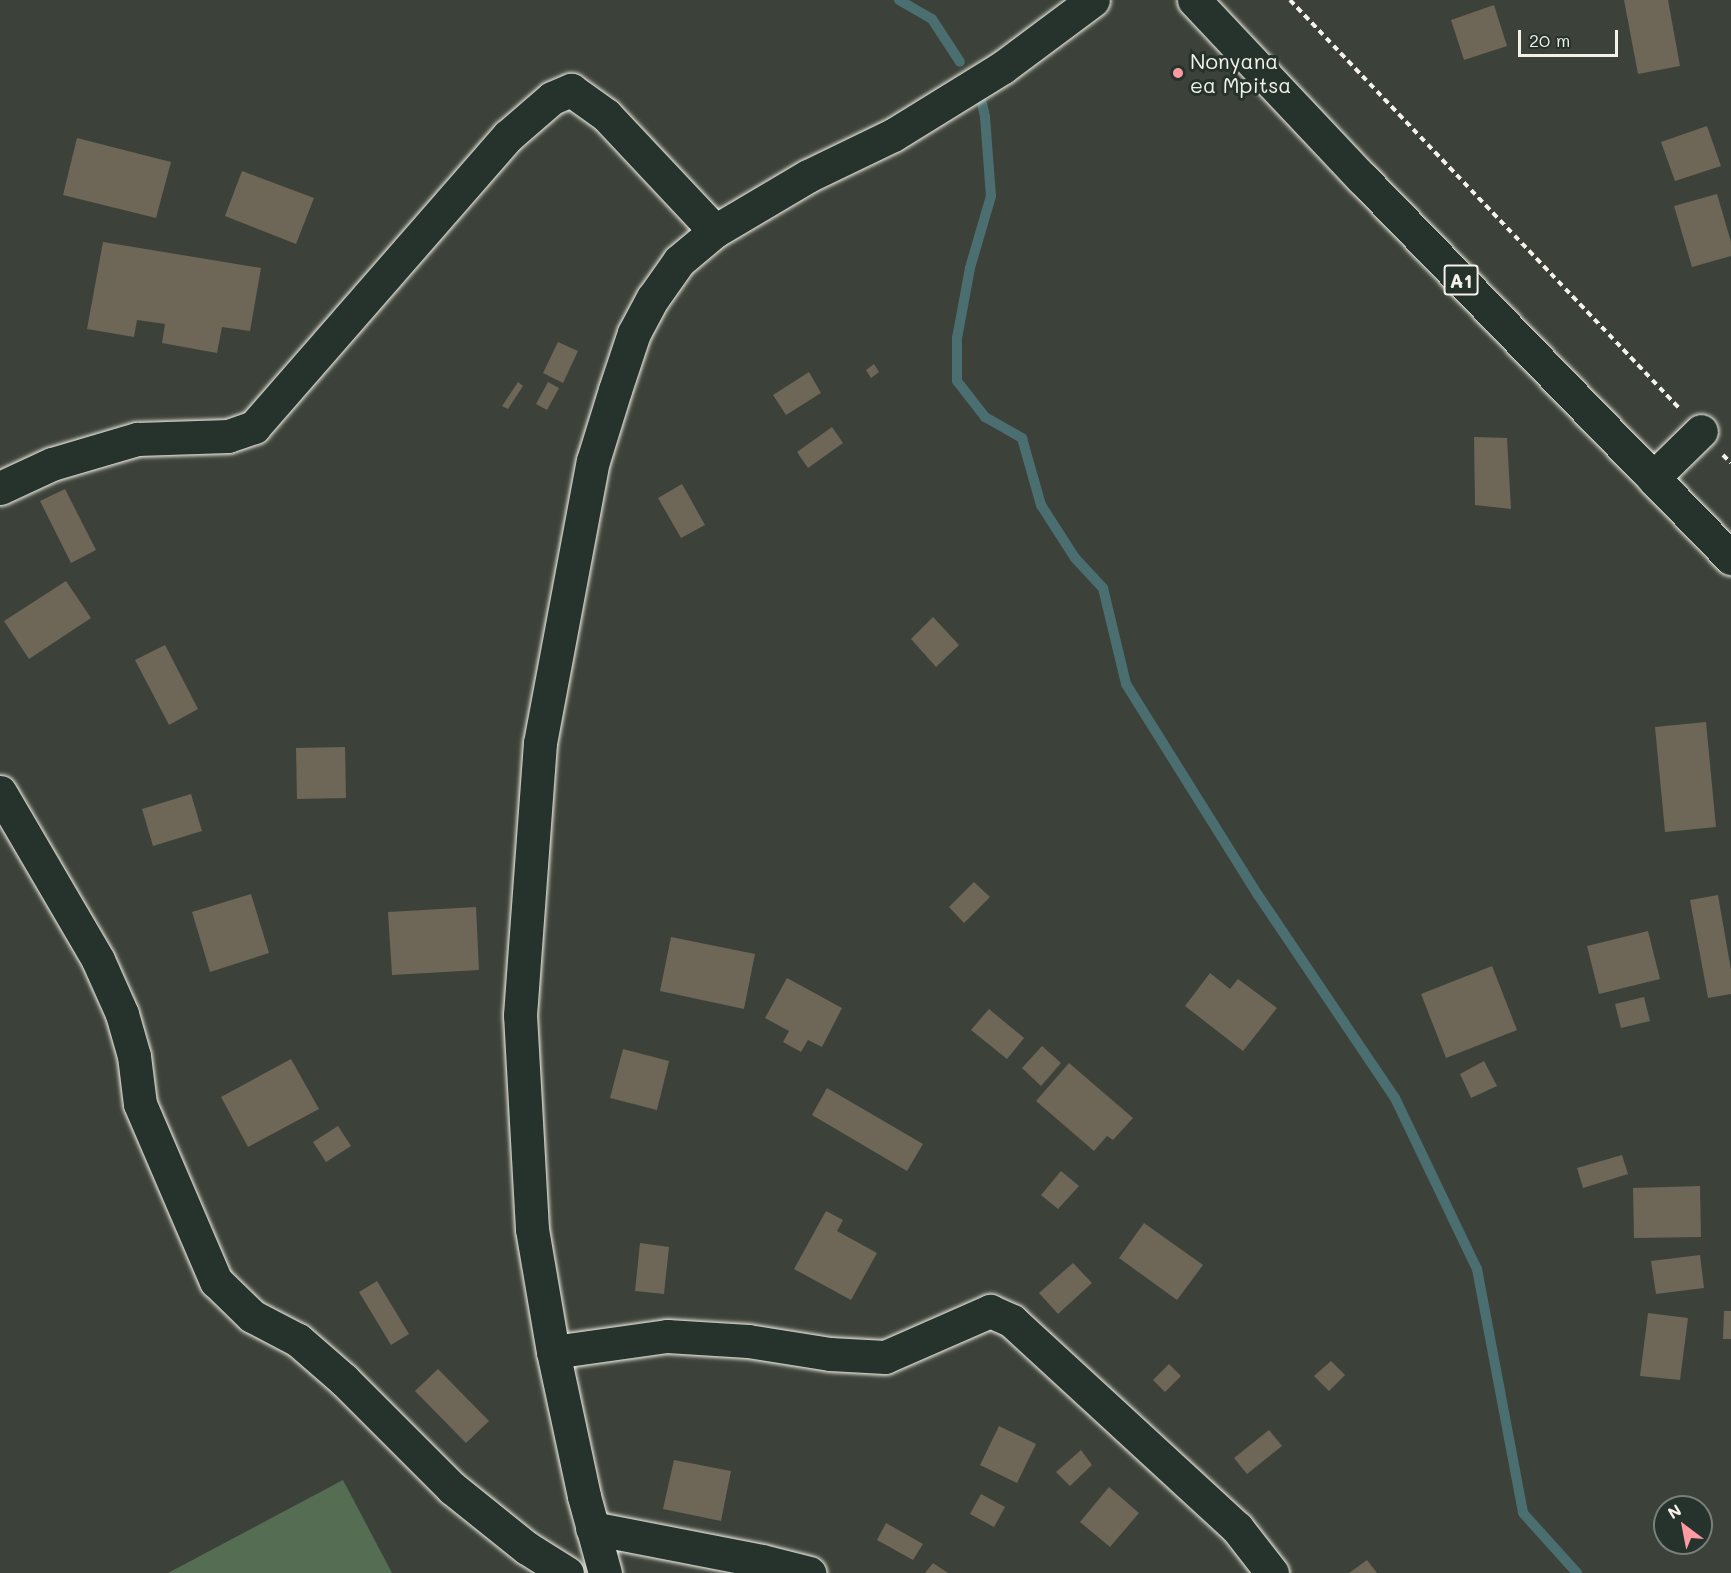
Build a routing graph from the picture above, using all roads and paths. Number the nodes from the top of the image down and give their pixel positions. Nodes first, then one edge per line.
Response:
1 (1093, 0) edge
2 (1194, 0) edge
3 (1290, 0) edge
4 (716, 231) junction
5 (1701, 431) junction
6 (1731, 463) edge
7 (1653, 478) junction
8 (0, 488) edge
9 (1731, 558) edge
10 (0, 792) edge
11 (553, 1352) junction
12 (592, 1528) junction
13 (567, 1573) edge
14 (605, 1573) edge
15 (808, 1573) edge
16 (1272, 1573) edge

1 - 4 street
2 - 7 street, A1
3 - 5 path
4 - 8 street
4 - 11 street
5 - 6 path
5 - 7 street
7 - 9 street, A1
10 - 13 street
11 - 12 street
11 - 16 street
12 - 14 street
12 - 15 street

